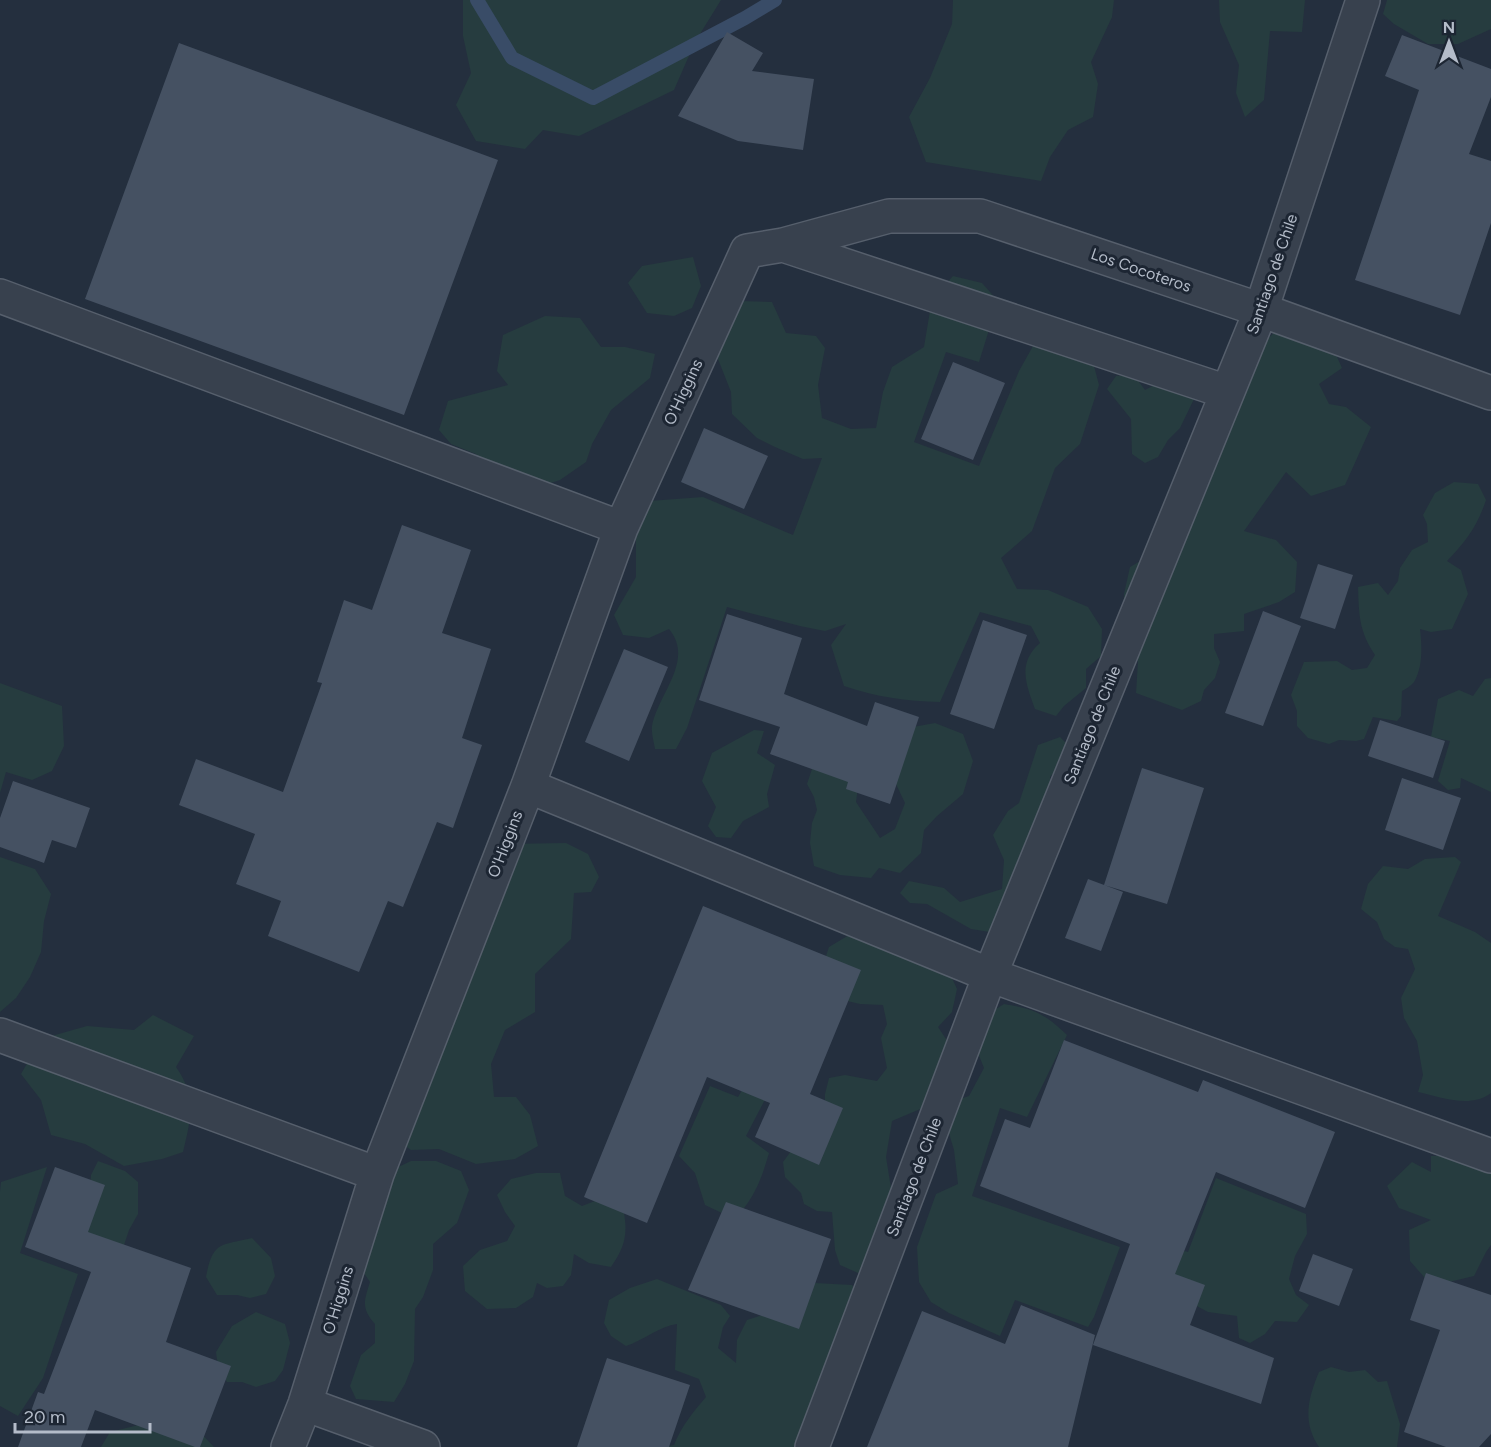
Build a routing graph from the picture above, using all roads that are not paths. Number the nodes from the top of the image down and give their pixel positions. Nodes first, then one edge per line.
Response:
1 (1363, 0) edge
2 (783, 245) junction
3 (747, 251) joint
4 (0, 297) edge
5 (1261, 310) junction
6 (1227, 392) junction
7 (1491, 393) edge
8 (621, 528) junction
9 (528, 786) junction
10 (990, 975) junction
11 (0, 1035) edge
12 (1491, 1156) edge
13 (377, 1174) junction
14 (305, 1404) junction
15 (288, 1447) edge
16 (423, 1447) edge
17 (812, 1447) edge

1 - 5 street, Santiago de Chile
2 - 3 street, Los Cocoteros
2 - 5 street, Los Cocoteros
2 - 6 street
3 - 8 street, O'Higgins
4 - 8 street
5 - 6 street, Santiago de Chile
5 - 7 street, Los Cocoteros
6 - 10 street, Santiago de Chile
8 - 9 street, O'Higgins
9 - 10 street
9 - 13 street, O'Higgins
10 - 12 street
10 - 17 street, Santiago de Chile
11 - 13 street
13 - 14 street, O'Higgins
14 - 15 street, O'Higgins
14 - 16 street

